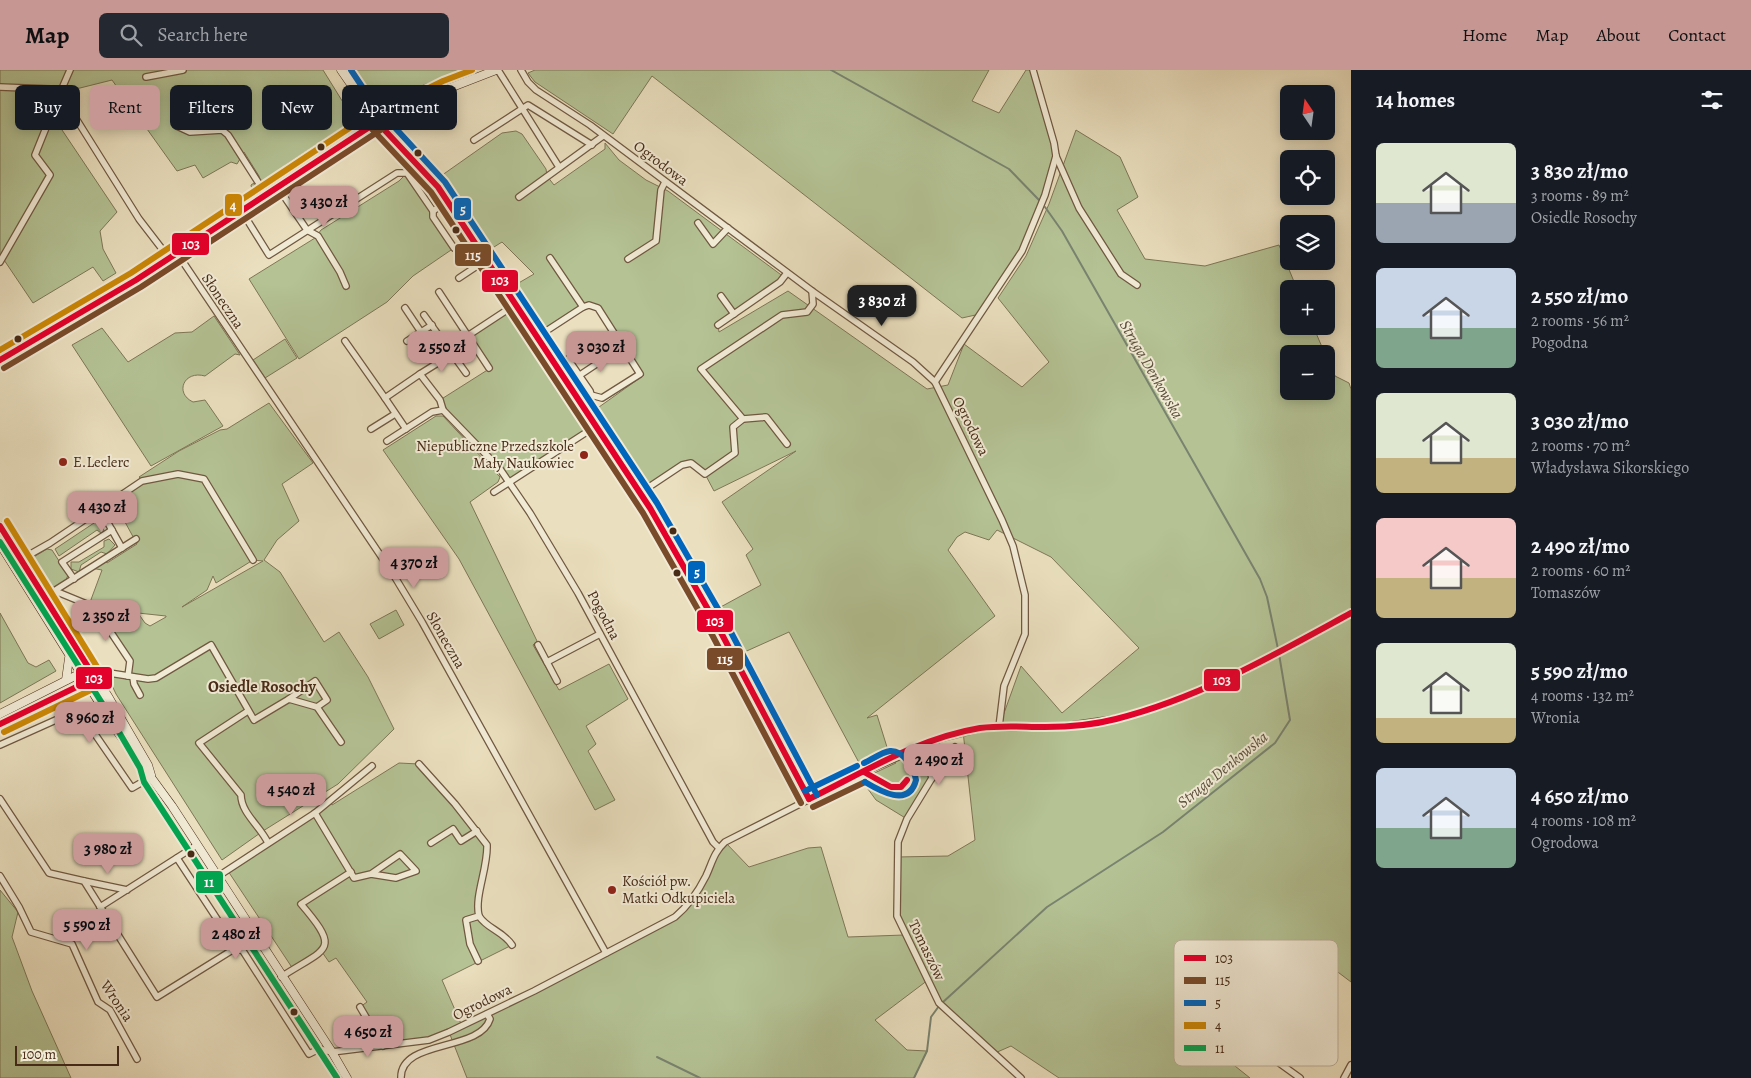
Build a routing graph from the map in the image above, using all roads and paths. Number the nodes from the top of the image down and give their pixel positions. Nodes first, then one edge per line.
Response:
1 (70, 70) edge
2 (183, 70) edge
3 (341, 70) edge
4 (497, 70) edge
5 (1033, 70) edge
6 (522, 71) edge
7 (146, 77) dead end
8 (63, 85) edge
9 (351, 85) edge
10 (457, 85) edge
11 (0, 87) edge
12 (15, 88) edge
13 (521, 108) junction
14 (80, 125) edge
15 (45, 130) edge
16 (186, 130) edge
17 (222, 130) edge
18 (222, 130) edge
19 (364, 130) edge
20 (385, 130) edge
21 (603, 136) junction
22 (474, 140) dead end
23 (592, 145) junction
24 (1056, 156) junction
25 (559, 167) junction
26 (665, 182) junction
27 (277, 186) junction
28 (265, 193) junction
29 (519, 196) dead end
30 (448, 202) junction
31 (241, 210) junction
32 (433, 211) junction
33 (698, 223) dead end
34 (728, 228) junction
35 (307, 230) junction
36 (454, 248) dead end
37 (177, 253) junction
38 (169, 258) junction
39 (550, 258) dead end
40 (628, 259) dead end
41 (486, 260) junction
42 (0, 262) edge
43 (787, 273) junction
44 (459, 278) dead end
45 (1137, 285) dead end
46 (346, 286) dead end
47 (439, 292) dead end
48 (812, 292) junction
49 (721, 296) dead end
50 (516, 304) junction
51 (583, 307) junction
52 (404, 308) dead end
53 (734, 314) junction
54 (424, 315) dead end
55 (432, 325) junction
56 (718, 325) dead end
57 (421, 332) junction
58 (469, 335) junction
59 (537, 336) junction
60 (345, 341) dead end
61 (407, 342) dead end
62 (452, 354) junction
63 (610, 354) dead end
64 (568, 359) dead end
65 (1, 361) edge
66 (489, 368) dead end
67 (466, 373) dead end
68 (420, 374) junction
69 (580, 375) junction
70 (935, 382) junction
71 (591, 395) junction
72 (385, 398) junction
73 (582, 404) junction
74 (443, 410) junction
75 (395, 414) junction
76 (743, 419) junction
77 (596, 426) junction
78 (371, 429) dead end
79 (406, 429) junction
80 (387, 442) dead end
81 (788, 444) dead end
82 (510, 482) junction
83 (494, 492) dead end
84 (640, 493) junction
85 (100, 509) junction
86 (0, 526) edge
87 (112, 530) junction
88 (136, 539) dead end
89 (0, 544) edge
90 (122, 548) junction
91 (20, 560) junction
92 (253, 560) dead end
93 (13, 565) junction
94 (74, 579) junction
95 (55, 591) junction
96 (44, 598) junction
97 (35, 603) junction
98 (1351, 613) edge
99 (600, 634) junction
100 (538, 645) dead end
101 (69, 656) junction
102 (547, 662) junction
103 (90, 670) junction
104 (106, 673) junction
105 (80, 674) junction
106 (130, 676) junction
107 (95, 678) junction
108 (66, 680) junction
109 (557, 681) dead end
110 (86, 682) junction
111 (140, 695) dead end
112 (289, 699) junction
113 (317, 707) junction
114 (248, 710) junction
115 (0, 714) edge
116 (0, 724) edge
117 (999, 727) junction
118 (341, 742) dead end
119 (0, 745) edge
120 (923, 745) junction
121 (955, 747) dead end
122 (419, 764) dead end
123 (372, 766) dead end
124 (152, 777) junction
125 (932, 778) junction
126 (0, 799) edge
127 (809, 799) junction
128 (315, 813) junction
129 (477, 831) junction
130 (268, 843) junction
131 (431, 843) dead end
132 (197, 846) junction
133 (719, 848) junction
134 (177, 858) junction
135 (351, 872) junction
136 (371, 874) junction
137 (0, 876) edge
138 (217, 877) junction
139 (84, 881) junction
140 (127, 890) junction
141 (100, 907) junction
142 (479, 916) junction
143 (255, 936) junction
144 (512, 945) dead end
145 (236, 948) junction
146 (606, 953) junction
147 (478, 961) dead end
148 (282, 977) junction
149 (360, 1007) dead end
150 (487, 1014) junction
151 (383, 1046) junction
152 (332, 1052) junction
153 (137, 1059) dead end
154 (1283, 1066) edge
155 (1351, 1066) edge
156 (347, 1078) edge
157 (401, 1078) edge
158 (1021, 1078) edge
159 (1300, 1078) edge
160 (1344, 1078) edge

1 - 8 street
2 - 7 street
3 - 9 street
4 - 10 street
4 - 13 street
5 - 24 street
6 - 21 street, Ogrodowa
11 - 12 street
13 - 22 street
13 - 23 street
13 - 25 street
14 - 38 street
15 - 42 street
16 - 18 street
17 - 28 street
19 - 27 street
20 - 30 street
21 - 23 street
21 - 26 street, Ogrodowa
23 - 25 street
24 - 45 street
24 - 70 street
25 - 29 street
26 - 34 street, Ogrodowa
26 - 40 street
27 - 28 street
27 - 35 street
28 - 31 street
30 - 32 street
30 - 41 street
31 - 35 street
31 - 37 street
32 - 35 street
32 - 36 street
33 - 34 street
34 - 43 street, Ogrodowa
35 - 46 street
37 - 38 street
37 - 146 street, Słoneczna
38 - 65 street
39 - 51 street
41 - 44 street
41 - 50 street
43 - 48 street, Ogrodowa
43 - 53 street
47 - 58 street
48 - 70 street
48 - 76 street
49 - 53 street
50 - 58 street
50 - 59 street
51 - 59 street
51 - 71 street
52 - 57 street
53 - 56 street
54 - 55 street
55 - 57 street
55 - 62 street
57 - 61 street
58 - 66 street
59 - 73 street
60 - 72 street
62 - 67 street
62 - 68 street
63 - 69 street
64 - 69 street
68 - 72 street
68 - 74 street, Pogodna
69 - 71 street
70 - 117 street, Ogrodowa
71 - 73 street
72 - 75 street
73 - 77 street
74 - 79 street
74 - 82 street, Pogodna
75 - 78 street
75 - 79 street
76 - 81 street
76 - 84 street
77 - 82 street
77 - 84 street
79 - 80 street
82 - 83 street
82 - 99 street, Pogodna
84 - 127 street
85 - 87 street
85 - 91 street
85 - 92 street
86 - 91 street
87 - 90 street
87 - 94 street
88 - 90 street
89 - 93 street
90 - 94 street
91 - 93 street
91 - 96 street
93 - 97 street
94 - 95 street
95 - 96 street
95 - 106 street
96 - 97 street
96 - 103 street
97 - 101 street
98 - 117 street
99 - 102 street
99 - 133 street, Pogodna
100 - 102 street
101 - 105 street
101 - 108 street
102 - 109 street
103 - 104 street
103 - 105 street
103 - 107 street
104 - 106 street
104 - 107 street
105 - 108 street
105 - 110 street
106 - 111 street
106 - 114 street
107 - 110 street
107 - 124 street
108 - 115 street
110 - 116 street
110 - 124 street
112 - 113 street
112 - 113 street
112 - 114 street
113 - 118 street
114 - 130 street
117 - 120 street
119 - 124 street
120 - 125 street
120 - 127 street
121 - 125 street, Tomaszów
122 - 129 street
123 - 128 street
124 - 132 street
125 - 158 street, Tomaszów
126 - 139 street
127 - 133 street
128 - 130 street
128 - 135 street
129 - 131 street
129 - 142 street
130 - 138 street
132 - 134 street
132 - 138 street
133 - 146 street
134 - 140 street
134 - 145 street
135 - 136 street
135 - 148 street
136 - 136 street
137 - 153 street, Wronia
138 - 143 street
139 - 140 street
139 - 141 street
140 - 141 street
141 - 145 street
142 - 144 street
142 - 147 street
143 - 145 street
143 - 148 street
145 - 152 street, Ogrodowa
146 - 150 street, Ogrodowa
148 - 152 street
149 - 151 street
150 - 151 street, Ogrodowa
150 - 157 street
151 - 152 street, Ogrodowa
152 - 156 street
154 - 159 street
155 - 160 street

